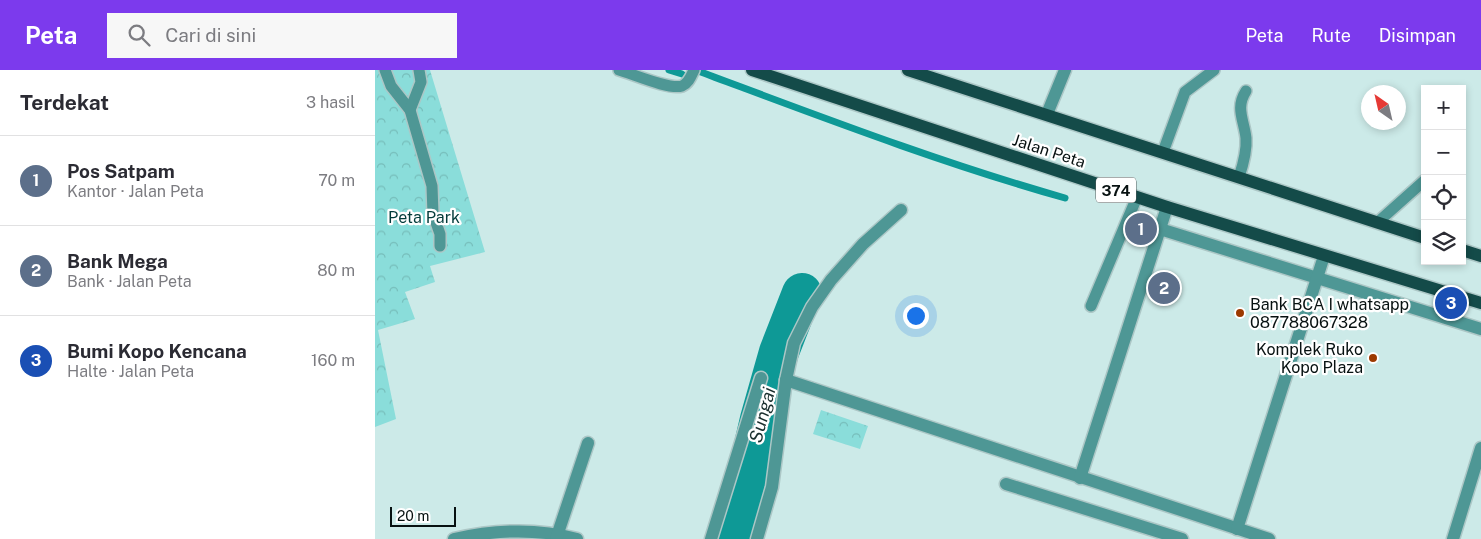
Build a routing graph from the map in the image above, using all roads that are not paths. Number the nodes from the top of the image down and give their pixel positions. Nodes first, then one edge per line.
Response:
1 (385, 70) edge
2 (419, 70) edge
3 (619, 70) edge
4 (694, 70) edge
5 (752, 70) edge
6 (908, 70) edge
7 (1065, 70) edge
8 (1213, 70) edge
9 (1246, 91) dead end
10 (410, 110) junction
11 (1047, 114) junction
12 (1163, 152) junction
13 (1239, 177) junction
14 (1421, 184) edge
15 (1137, 197) junction
16 (1167, 207) junction
17 (901, 210) dead end
18 (1378, 222) junction
19 (1161, 229) junction
20 (1421, 237) edge
21 (440, 246) dead end
22 (1466, 251) edge
23 (1324, 256) junction
24 (1481, 256) edge
25 (1315, 279) junction
26 (1481, 303) edge
27 (1091, 306) dead end
28 (1481, 328) edge
29 (761, 378) dead end
30 (786, 380) junction
31 (588, 443) dead end
32 (1481, 448) edge
33 (1080, 478) junction
34 (1006, 484) dead end
35 (1237, 529) junction
36 (557, 536) edge
37 (454, 539) edge
38 (577, 539) edge
39 (711, 539) edge
40 (757, 539) edge
41 (1182, 539) edge
42 (1269, 539) edge
43 (1453, 539) edge

1 - 10 lane
2 - 10 lane
3 - 4 lane
5 - 15 main road, Jalan Peta / 374
6 - 11 main road
7 - 11 street
8 - 12 lane
9 - 13 lane
10 - 21 lane
11 - 12 main road
12 - 13 main road
13 - 18 main road
14 - 18 lane
15 - 16 main road, Jalan Peta / 374
15 - 27 lane
16 - 19 street
16 - 23 main road, Jalan Peta / 374
17 - 30 street
18 - 20 main road
19 - 25 street
19 - 33 street
22 - 24 main road
23 - 25 street
23 - 26 main road, Jalan Peta / 374
25 - 28 street
25 - 35 street
29 - 39 street
30 - 33 street
30 - 40 street
31 - 36 street
32 - 43 street
33 - 35 street
34 - 41 street
35 - 42 street
36 - 37 street
36 - 38 street

